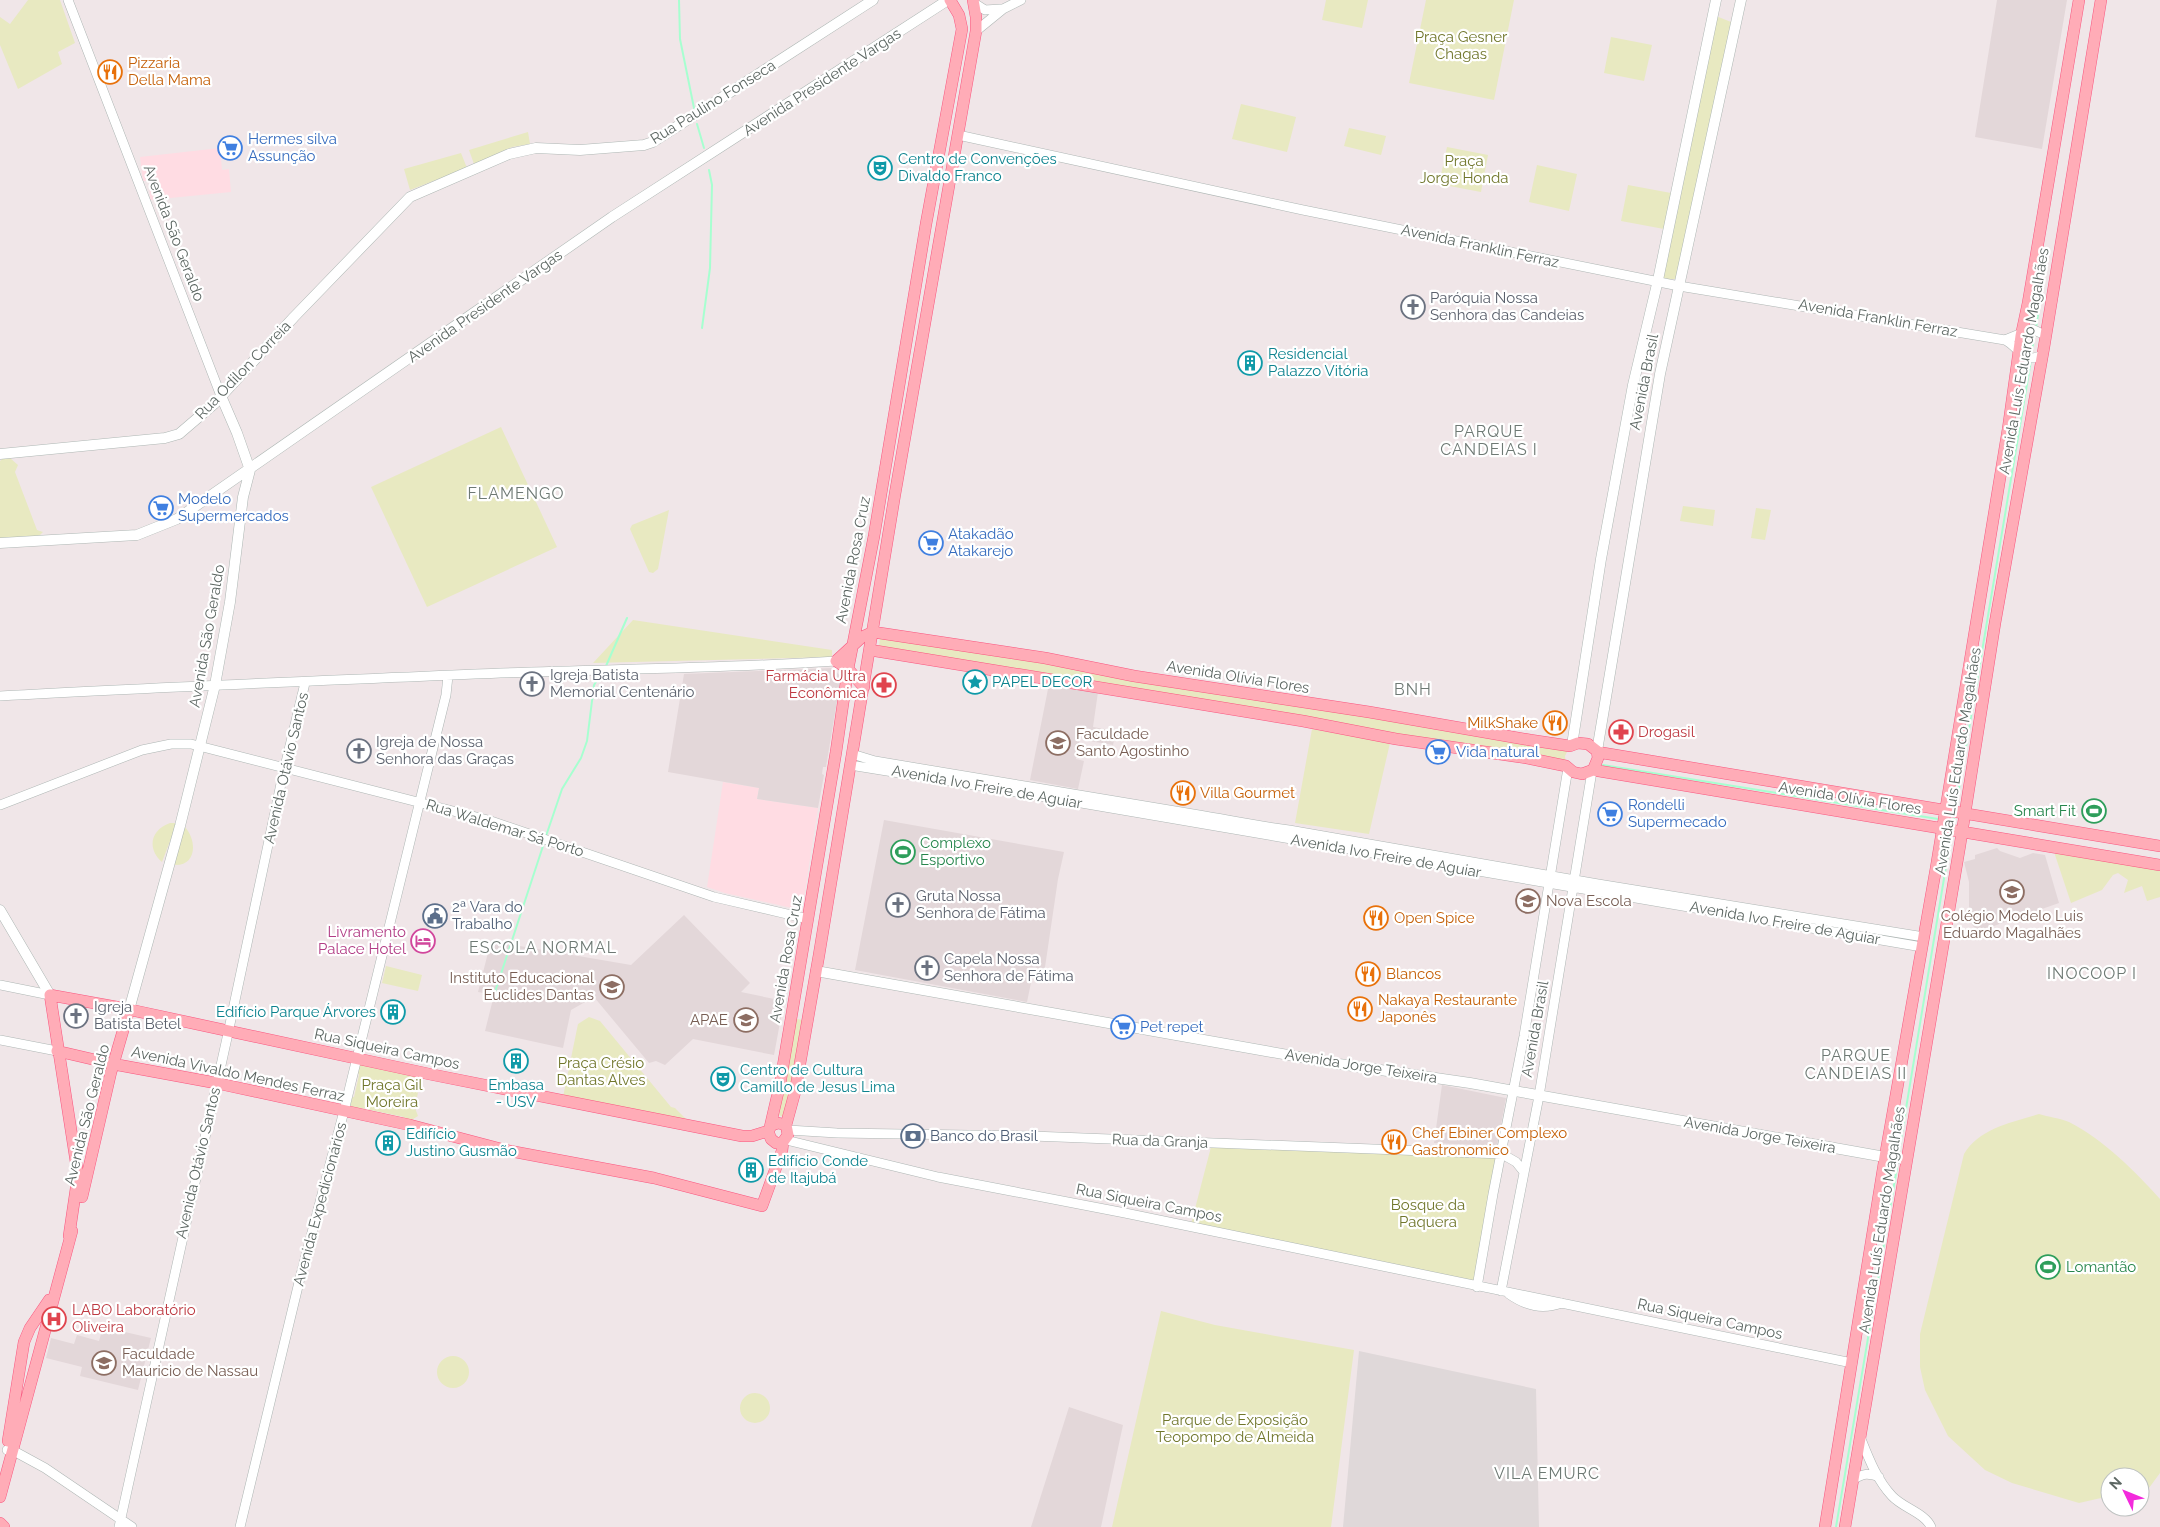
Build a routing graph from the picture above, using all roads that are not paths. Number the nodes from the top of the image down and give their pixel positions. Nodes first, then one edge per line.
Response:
1 (68, 0) edge
2 (873, 0) edge
3 (949, 0) edge
4 (1021, 0) edge
5 (1716, 0) edge
6 (1741, 0) edge
7 (2079, 0) edge
8 (2101, 0) edge
9 (973, 1) edge
10 (1003, 9) junction
11 (976, 31) junction
12 (959, 44) junction
13 (974, 46) junction
14 (958, 135) junction
15 (410, 197) joint
16 (928, 213) junction
17 (944, 216) junction
18 (1658, 280) junction
19 (1679, 286) junction
20 (908, 327) junction
21 (924, 329) junction
22 (2024, 331) junction
23 (2044, 334) junction
24 (2005, 340) junction
25 (2021, 354) junction
26 (2039, 357) junction
27 (221, 396) junction
28 (0, 454) edge
29 (886, 463) junction
30 (900, 468) junction
31 (250, 470) junction
32 (0, 543) edge
33 (856, 624) junction
34 (873, 632) junction
35 (870, 645) junction
36 (852, 647) junction
37 (836, 661) junction
38 (848, 669) junction
39 (448, 676) junction
40 (305, 683) junction
41 (215, 686) junction
42 (864, 687) junction
43 (0, 696) edge
44 (1369, 712) junction
45 (1382, 714) junction
46 (1366, 732) junction
47 (1379, 735) junction
48 (200, 746) junction
49 (1571, 746) junction
50 (1597, 751) junction
51 (851, 760) junction
52 (1567, 767) junction
53 (284, 768) junction
54 (1592, 771) junction
55 (829, 794) junction
56 (845, 796) junction
57 (418, 802) junction
58 (0, 805) edge
59 (1945, 810) junction
60 (1965, 814) junction
61 (1942, 828) junction
62 (1962, 832) junction
63 (2085, 833) junction
64 (2111, 837) junction
65 (2160, 846) edge
66 (2086, 853) junction
67 (2106, 856) junction
68 (2160, 866) edge
69 (1549, 879) junction
70 (1575, 883) junction
71 (0, 910) edge
72 (808, 918) junction
73 (1923, 942) junction
74 (816, 971) junction
75 (0, 985) edge
76 (50, 995) junction
77 (129, 1010) junction
78 (791, 1010) junction
79 (809, 1012) junction
80 (229, 1031) junction
81 (0, 1040) edge
82 (57, 1051) junction
83 (356, 1058) junction
84 (113, 1064) junction
85 (216, 1083) junction
86 (1512, 1092) junction
87 (1539, 1096) junction
88 (344, 1111) junction
89 (769, 1129) junction
90 (786, 1134) junction
91 (1502, 1154) junction
92 (76, 1155) junction
93 (1885, 1157) junction
94 (92, 1159) junction
95 (1907, 1160) junction
96 (1524, 1172) junction
97 (762, 1206) joint
98 (69, 1236) junction
99 (1477, 1287) junction
100 (54, 1292) junction
101 (1504, 1292) junction
102 (1852, 1363) junction
103 (1861, 1439) junction
104 (10, 1450) junction
105 (1879, 1477) junction
106 (0, 1478) edge
107 (1853, 1480) junction
108 (0, 1497) edge
109 (0, 1523) edge
110 (119, 1523) edge
111 (1930, 1524) edge
112 (4, 1527) edge
113 (132, 1527) edge
114 (240, 1527) edge
115 (1826, 1527) edge
116 (1845, 1527) edge

1 - 27 street, Avenida São Geraldo
2 - 15 main road, Rua Paulino Fonseca
3 - 12 main road, Avenida Rosa Cruz
3 - 31 main road, Avenida Presidente Vargas
4 - 10 street
5 - 18 main road, Avenida Brasil
6 - 19 main road, Avenida Brasil
7 - 22 main road, Avenida Luís Eduardo Magalhães
8 - 23 main road, Avenida Luís Eduardo Magalhães
9 - 10 street
9 - 11 main road, Avenida Rosa Cruz
10 - 11 street
11 - 13 main road, Avenida Rosa Cruz
12 - 13 main road
12 - 16 main road, Avenida Rosa Cruz
13 - 14 main road, Avenida Rosa Cruz
14 - 17 main road, Avenida Rosa Cruz
14 - 18 street, Avenida Franklin Ferraz
15 - 27 main road, Rua Odilon Correia
16 - 17 main road
16 - 20 main road, Avenida Rosa Cruz
17 - 21 main road, Avenida Rosa Cruz
18 - 19 street, Avenida Franklin Ferraz
18 - 49 main road, Avenida Brasil
19 - 24 street, Avenida Franklin Ferraz
19 - 50 main road, Avenida Brasil
20 - 21 main road
20 - 29 main road, Avenida Rosa Cruz
21 - 30 main road, Avenida Rosa Cruz
22 - 23 street
22 - 24 street
22 - 25 main road, Avenida Luís Eduardo Magalhães
23 - 26 main road, Avenida Luís Eduardo Magalhães
24 - 25 street
25 - 26 street
25 - 59 main road, Avenida Luís Eduardo Magalhães
26 - 60 main road, Avenida Luís Eduardo Magalhães
27 - 28 main road, Rua Odilon Correia
27 - 31 main road, Avenida São Geraldo
29 - 30 main road
29 - 33 main road, Avenida Rosa Cruz
30 - 34 main road, Avenida Rosa Cruz
31 - 32 main road, Avenida Presidente Vargas
31 - 41 main road, Avenida São Geraldo
33 - 35 main road
33 - 36 main road, Avenida Rosa Cruz
34 - 35 main road
34 - 44 main road, Avenida Olívia Flores
35 - 36 main road
35 - 42 main road, Avenida Rosa Cruz
35 - 46 main road, Avenida Olívia Flores
36 - 37 main road
36 - 38 main road, Avenida Rosa Cruz
37 - 38 main road
37 - 39 street
38 - 42 main road
38 - 55 main road, Avenida Rosa Cruz
39 - 40 street
39 - 57 street, Avenida Expedicionários
40 - 41 street
40 - 53 street, Avenida Otávio Santos
41 - 43 street
41 - 48 main road, Avenida São Geraldo
42 - 51 main road, Avenida Rosa Cruz
44 - 45 main road, Avenida Olívia Flores
44 - 46 main road
45 - 47 main road
45 - 49 main road, Avenida Olívia Flores
46 - 47 main road, Avenida Olívia Flores
47 - 52 main road, Avenida Olívia Flores
48 - 53 street, Rua Waldemar Sá Porto
48 - 58 street, Rua Waldemar Sá Porto
48 - 77 main road, Avenida São Geraldo
49 - 50 main road, Avenida Olívia Flores
49 - 52 main road, Avenida Brasil
50 - 54 main road, Avenida Brasil
50 - 59 main road, Avenida Olívia Flores
51 - 56 main road, Avenida Rosa Cruz
51 - 69 street, Avenida Ivo Freire de Aguiar
52 - 54 main road, Avenida Olívia Flores
52 - 69 street, Avenida Brasil
53 - 57 street, Rua Waldemar Sá Porto
53 - 80 street, Avenida Otávio Santos
54 - 61 main road, Avenida Olívia Flores
54 - 70 street, Avenida Brasil
55 - 56 main road
55 - 72 main road, Avenida Rosa Cruz
56 - 74 main road, Avenida Rosa Cruz
57 - 72 street, Rua Waldemar Sá Porto
57 - 83 street, Avenida Expedicionários
59 - 60 main road, Avenida Olívia Flores
59 - 61 main road, Avenida Luís Eduardo Magalhães
60 - 62 main road, Avenida Luís Eduardo Magalhães
60 - 63 main road, Avenida Olívia Flores
61 - 62 main road, Avenida Olívia Flores
61 - 73 main road, Avenida Luís Eduardo Magalhães
62 - 66 main road, Avenida Olívia Flores
62 - 95 main road, Avenida Luís Eduardo Magalhães
63 - 64 main road, Avenida Olívia Flores
63 - 66 main road
64 - 65 main road, Avenida Olívia Flores
64 - 67 main road
66 - 67 main road, Avenida Olívia Flores
67 - 68 main road, Avenida Olívia Flores
69 - 70 street, Avenida Ivo Freire de Aguiar
69 - 86 street, Avenida Brasil
70 - 73 street, Avenida Ivo Freire de Aguiar
70 - 87 street, Avenida Brasil
71 - 76 main road
72 - 78 main road, Avenida Rosa Cruz
73 - 93 main road, Avenida Luís Eduardo Magalhães
74 - 79 main road, Avenida Rosa Cruz
74 - 86 main road, Avenida Jorge Teixeira
75 - 76 street, Rua Siqueira Campos
76 - 77 main road, Rua Siqueira Campos
76 - 82 main road
77 - 80 main road, Rua Siqueira Campos
77 - 84 main road, Avenida São Geraldo
78 - 79 main road
78 - 89 main road, Avenida Rosa Cruz
79 - 90 main road, Avenida Rosa Cruz
80 - 83 main road, Rua Siqueira Campos
80 - 85 street, Avenida Otávio Santos
81 - 82 street, Avenida Vivaldo Mendes Ferraz
82 - 84 main road, Avenida Vivaldo Mendes Ferraz
82 - 92 main road
83 - 88 street, Avenida Expedicionários
83 - 89 main road, Rua Siqueira Campos
84 - 85 main road, Avenida Vivaldo Mendes Ferraz
84 - 94 main road, Avenida São Geraldo
85 - 88 main road, Avenida Vivaldo Mendes Ferraz
85 - 110 street, Avenida Otávio Santos
86 - 87 main road, Avenida Jorge Teixeira
86 - 91 street, Avenida Brasil
87 - 93 main road, Avenida Jorge Teixeira
87 - 96 street, Avenida Brasil
88 - 97 main road, Avenida Vivaldo Mendes Ferraz
88 - 114 street, Avenida Expedicionários
89 - 90 main road
89 - 90 main road
90 - 91 street, Rua da Granja
90 - 97 main road, Avenida Rosa Cruz
90 - 99 street, Rua Siqueira Campos
91 - 96 street
91 - 99 street, Avenida Brasil
92 - 94 main road
92 - 98 main road
93 - 95 street, Avenida Jorge Teixeira
93 - 102 main road, Avenida Luís Eduardo Magalhães
94 - 98 main road, Avenida São Geraldo
95 - 103 main road, Avenida Luís Eduardo Magalhães
96 - 101 street, Avenida Brasil
98 - 100 main road, Avenida São Geraldo
99 - 101 street, Rua Siqueira Campos
100 - 104 main road, Avenida São Geraldo
100 - 104 main road, Avenida São Geraldo
101 - 102 street, Rua Siqueira Campos
102 - 115 main road, Avenida Luís Eduardo Magalhães
103 - 105 street
103 - 107 main road, Avenida Luís Eduardo Magalhães
104 - 106 main road, Avenida São Geraldo
104 - 108 main road, Avenida São Geraldo
104 - 110 street
105 - 107 street
105 - 111 street
107 - 116 main road, Avenida Luís Eduardo Magalhães
109 - 112 main road
110 - 113 street

